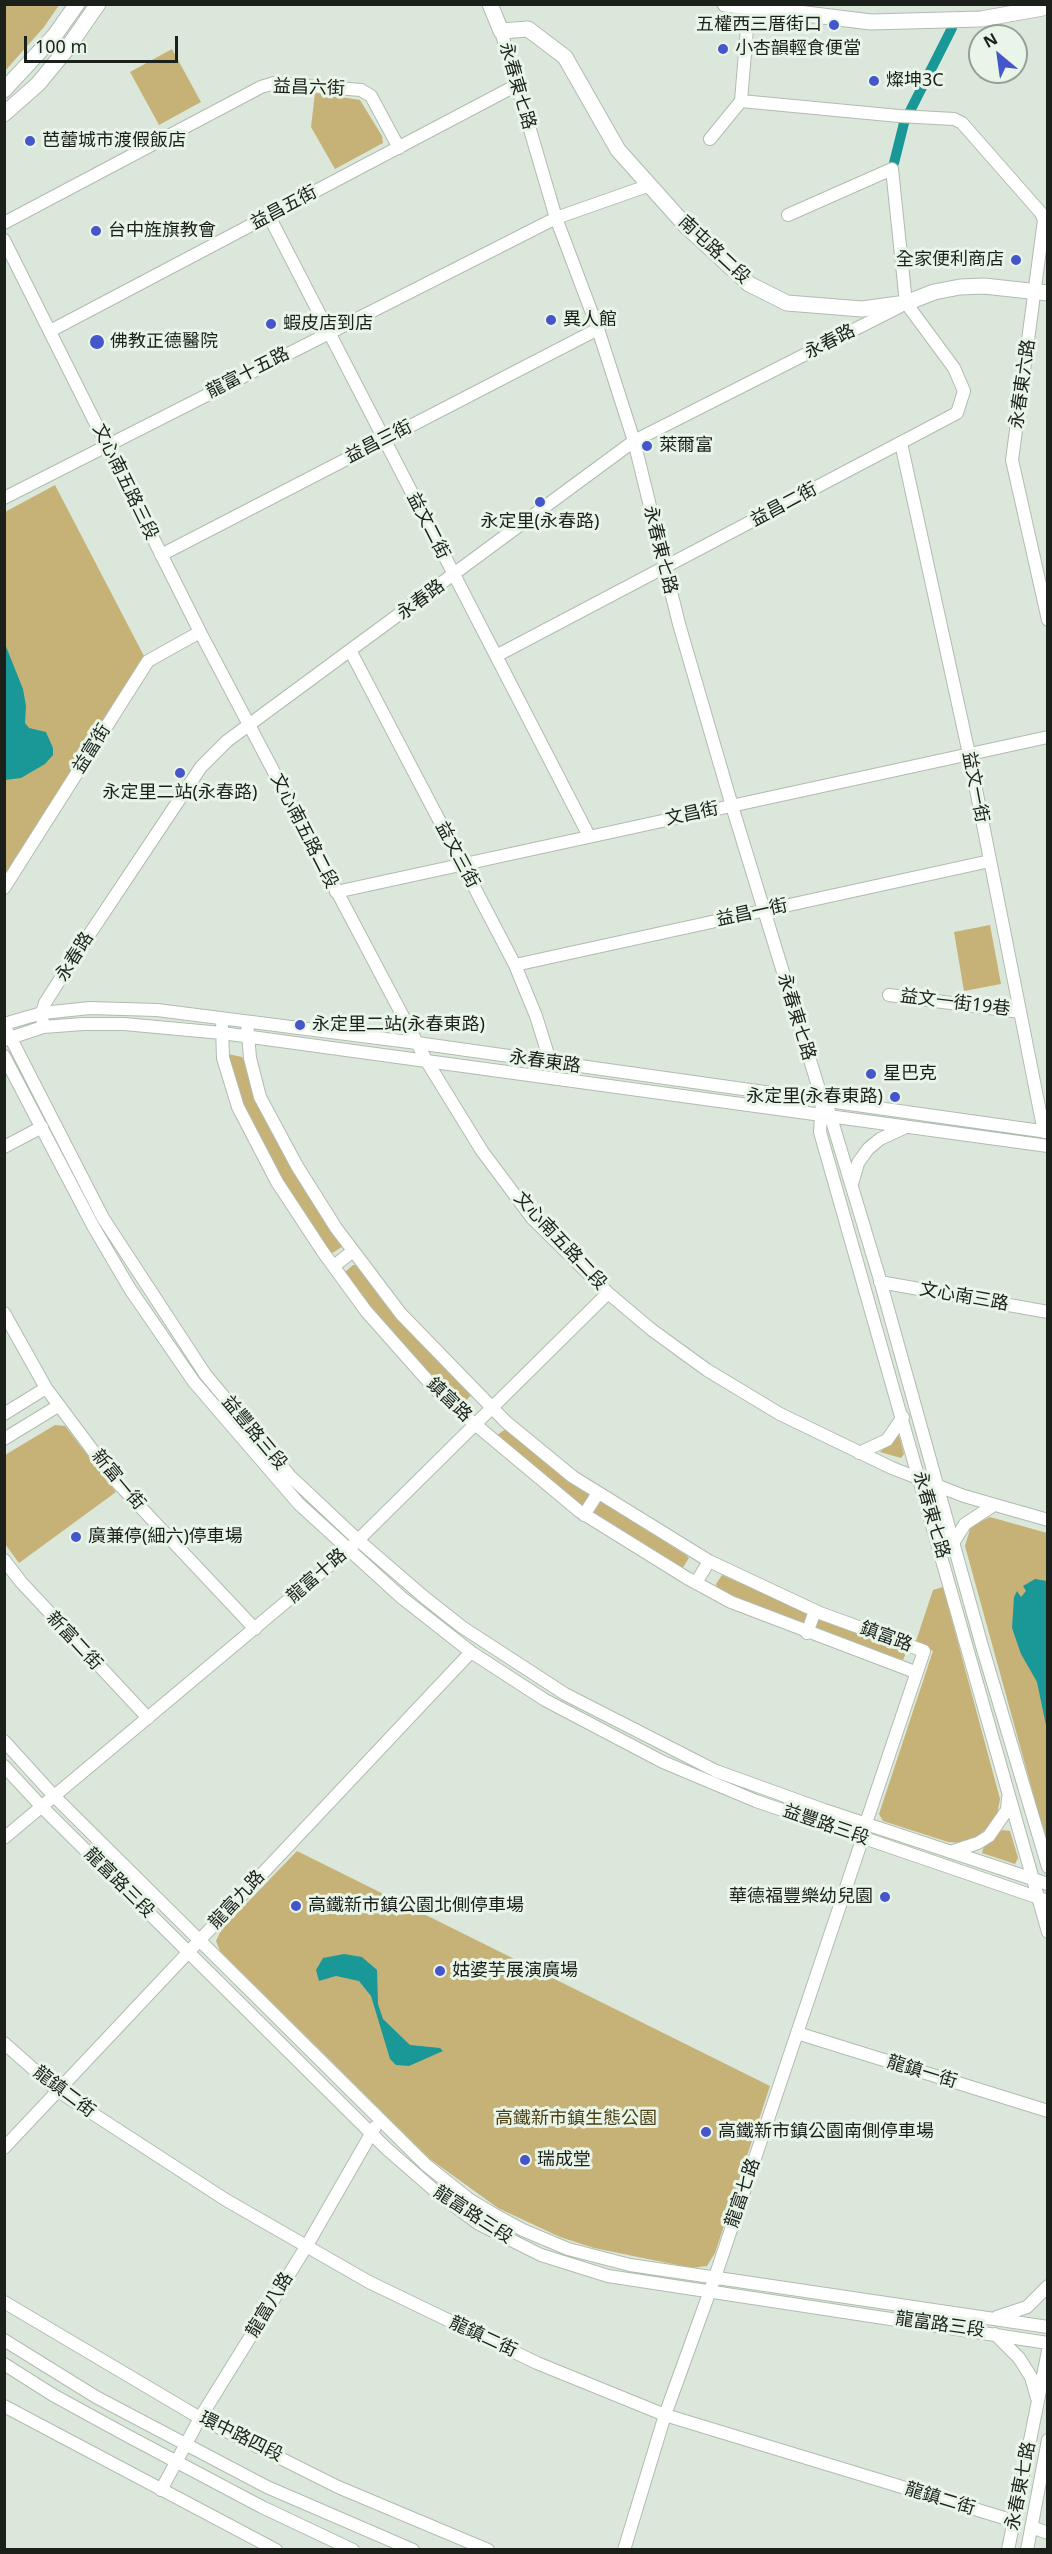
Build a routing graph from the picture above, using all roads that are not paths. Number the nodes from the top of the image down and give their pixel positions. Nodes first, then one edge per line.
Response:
1 (77, 4) edge
2 (98, 4) edge
3 (490, 4) edge
4 (725, 4) edge
5 (749, 6) edge
6 (1047, 7) edge
7 (501, 31) junction
8 (515, 86) junction
9 (4, 90) edge
10 (741, 101) junction
11 (4, 114) edge
12 (710, 139) dead end
13 (399, 148) junction
14 (650, 185) junction
15 (788, 215) dead end
16 (269, 216) junction
17 (556, 218) junction
18 (4, 223) edge
19 (4, 240) edge
20 (1041, 293) edge
21 (906, 303) junction
22 (598, 329) junction
23 (52, 330) junction
24 (328, 332) junction
25 (384, 439) junction
26 (634, 441) junction
27 (901, 443) junction
28 (106, 445) junction
29 (4, 498) edge
30 (161, 555) junction
31 (664, 569) junction
32 (453, 576) junction
33 (1047, 620) edge
34 (200, 632) junction
35 (351, 652) junction
36 (496, 656) junction
37 (249, 724) junction
38 (1047, 737) edge
39 (969, 754) junction
40 (732, 806) junction
41 (589, 836) junction
42 (990, 861) junction
43 (462, 864) junction
44 (4, 888) edge
45 (336, 892) junction
46 (763, 910) junction
47 (515, 965) junction
48 (889, 995) dead end
49 (1020, 1012) junction
50 (42, 1013) junction
51 (222, 1018) junction
52 (247, 1022) junction
53 (4, 1025) edge
54 (42, 1027) junction
55 (222, 1033) junction
56 (248, 1037) junction
57 (8, 1039) edge
58 (417, 1043) junction
59 (4, 1056) edge
60 (426, 1060) junction
61 (551, 1064) junction
62 (822, 1099) junction
63 (827, 1116) junction
64 (907, 1126) junction
65 (42, 1127) junction
66 (1046, 1132) edge
67 (1047, 1146) edge
68 (4, 1147) edge
69 (852, 1185) junction
70 (353, 1251) junction
71 (334, 1266) junction
72 (880, 1282) junction
73 (608, 1293) junction
74 (4, 1312) edge
75 (1047, 1312) edge
76 (46, 1388) junction
77 (58, 1406) junction
78 (492, 1408) junction
79 (4, 1414) edge
80 (903, 1417) junction
81 (475, 1426) junction
82 (4, 1439) edge
83 (860, 1454) junction
84 (921, 1479) junction
85 (938, 1486) junction
86 (598, 1493) junction
87 (994, 1505) junction
88 (585, 1515) junction
89 (1047, 1520) edge
90 (358, 1540) junction
91 (953, 1543) junction
92 (348, 1550) junction
93 (4, 1560) edge
94 (709, 1561) junction
95 (696, 1583) junction
96 (815, 1611) junction
97 (255, 1629) junction
98 (807, 1633) junction
99 (471, 1652) junction
100 (915, 1672) junction
101 (148, 1718) junction
102 (617, 1722) junction
103 (611, 1735) junction
104 (4, 1741) edge
105 (4, 1766) edge
106 (1009, 1794) junction
107 (54, 1796) junction
108 (42, 1807) junction
109 (866, 1823) junction
110 (863, 1837) junction
111 (4, 1838) edge
112 (950, 1852) junction
113 (1047, 1868) edge
114 (1033, 1879) junction
115 (1047, 1884) edge
116 (1043, 1900) edge
117 (1047, 1932) edge
118 (199, 1941) junction
119 (189, 1952) junction
120 (797, 2033) junction
121 (4, 2043) edge
122 (58, 2091) junction
123 (1047, 2111) edge
124 (380, 2120) junction
125 (371, 2133) junction
126 (4, 2148) edge
127 (306, 2247) junction
128 (715, 2277) junction
129 (1047, 2286) edge
130 (709, 2290) junction
131 (4, 2302) edge
132 (993, 2318) junction
133 (1047, 2327) edge
134 (994, 2333) junction
135 (4, 2340) edge
136 (1047, 2343) edge
137 (1047, 2351) edge
138 (4, 2364) edge
139 (4, 2406) edge
140 (1037, 2406) junction
141 (665, 2415) junction
142 (200, 2418) junction
143 (1047, 2440) edge
144 (185, 2444) junction
145 (176, 2462) junction
146 (161, 2490) junction
147 (1014, 2521) junction
148 (1031, 2527) junction
149 (1047, 2533) edge
150 (276, 2550) edge
151 (353, 2550) edge
152 (413, 2550) edge
153 (488, 2550) edge
154 (624, 2550) edge
155 (1008, 2550) edge
156 (1027, 2550) edge

1 - 9 main road
2 - 11 main road
3 - 7 main road, 永春東七路
4 - 5 main road
5 - 6 main road
5 - 10 street
7 - 8 street, 永春東七路
7 - 14 main road, 南屯路二段
8 - 13 street, 益昌五街
8 - 17 street, 永春東七路
10 - 12 street
10 - 20 street, 永春東六路
13 - 16 street, 益昌五街
13 - 18 street, 益昌六街
14 - 17 street, 龍富十五路
14 - 21 main road, 南屯路二段
15 - 21 street
16 - 23 street, 益昌五街
16 - 24 street, 益文二街
17 - 22 street, 永春東七路
17 - 24 street, 龍富十五路
19 - 23 street, 文心南五路三段
20 - 21 main road, 南屯路二段
20 - 33 street, 永春東六路
21 - 26 street, 永春路
21 - 27 street, 益昌二街
22 - 25 street, 益昌三街
22 - 26 street, 永春東七路
23 - 28 street, 文心南五路三段
24 - 25 street, 益文二街
24 - 28 street, 龍富十五路
25 - 30 street, 益昌三街
25 - 32 street, 益文二街
26 - 31 street, 永春東七路
26 - 32 street, 永春路
27 - 31 street, 益昌二街
27 - 39 street, 益文一街
28 - 29 street, 龍富十五路
28 - 30 street, 文心南五路三段
30 - 34 street, 文心南五路三段
31 - 36 street, 益昌二街
31 - 40 street, 永春東七路
32 - 35 street, 永春路
32 - 36 street, 益文二街
34 - 37 street, 文心南五路三段
34 - 44 street, 益富街
35 - 37 street, 永春路
35 - 43 street, 益文三街
36 - 41 street, 益文二街
37 - 45 street, 文心南五路二段
37 - 50 street, 永春路
38 - 39 street, 文昌街
39 - 40 street, 文昌街
39 - 42 street, 益文一街
40 - 41 street, 文昌街
40 - 46 street, 永春東七路
41 - 43 street, 文昌街
42 - 46 street, 益昌一街
42 - 49 street, 益文一街
43 - 45 street, 文昌街
43 - 47 street, 益文三街
45 - 58 street, 文心南五路二段
46 - 47 street, 益昌一街
46 - 62 street, 永春東七路
47 - 61 street, 益文三街
48 - 49 street, 益文一街19巷
49 - 66 street, 益文一街
50 - 51 street, 永春東路
50 - 53 street
50 - 54 street, 永春路
51 - 52 street, 永春東路
51 - 55 street, 鎮富路
52 - 56 street, 鎮富路
52 - 58 street, 永春東路
53 - 57 street, 益豐路三段
54 - 55 street, 永春東路
54 - 57 street
55 - 56 street, 永春東路
55 - 71 street, 鎮富路
56 - 60 street, 永春東路
56 - 70 street, 鎮富路
57 - 90 street, 益豐路三段
58 - 60 street, 文心南五路二段
58 - 61 street, 永春東路
59 - 65 street, 益豐路三段
60 - 63 street, 永春東路
60 - 73 street, 文心南五路二段
61 - 62 street, 永春東路
62 - 63 street, 永春東七路
62 - 66 street, 永春東路
63 - 64 street, 永春東路
63 - 69 street, 永春東七路
63 - 80 street, 永春東七路
64 - 67 street, 永春東路
64 - 69 street
65 - 68 street
65 - 92 street, 益豐路三段
69 - 72 street, 永春東七路
70 - 71 street
70 - 78 street, 鎮富路
71 - 81 street, 鎮富路
72 - 75 street, 文心南三路
72 - 85 street, 永春東七路
73 - 78 street, 龍富十路
73 - 83 street, 文心南五路二段
74 - 76 street, 新富一街
76 - 77 street, 新富一街
76 - 79 street
77 - 82 street
77 - 97 street, 新富一街
78 - 81 street, 龍富十路
78 - 86 street, 鎮富路
80 - 83 street
80 - 84 street, 永春東七路
81 - 88 street, 鎮富路
81 - 90 street, 龍富十路
83 - 84 street, 文心南五路二段
84 - 85 street, 文心南五路二段
84 - 106 street, 永春東七路
85 - 87 street, 文心南五路二段
85 - 91 street, 永春東七路
86 - 88 street
86 - 94 street, 鎮富路
87 - 89 street, 文心南五路二段
87 - 91 street
88 - 95 street, 鎮富路
90 - 92 street, 龍富十路
90 - 102 street, 益豐路三段
91 - 113 street, 永春東七路
92 - 97 street, 龍富十路
92 - 99 street, 益豐路三段
93 - 101 street, 新富二街
94 - 95 street
94 - 96 street, 鎮富路
95 - 98 street, 鎮富路
96 - 98 street
96 - 100 street, 鎮富路
97 - 101 street, 龍富十路
98 - 100 street, 鎮富路
99 - 103 street, 益豐路三段
99 - 118 street, 龍富九路
100 - 109 street
101 - 107 street, 龍富十路
102 - 103 street
102 - 109 street, 益豐路三段
103 - 110 street, 益豐路三段
104 - 107 street, 龍富路三段
105 - 108 street, 龍富路三段
106 - 112 street
106 - 114 street, 永春東七路
107 - 108 street, 龍富十路
107 - 118 street, 龍富路三段
108 - 111 street, 龍富十路
108 - 119 street, 龍富路三段
109 - 112 street, 益豐路三段
110 - 116 street, 益豐路三段
110 - 120 street, 龍富七路
112 - 114 street, 益豐路三段
114 - 115 street, 益豐路三段
114 - 116 street, 永春東七路
116 - 117 street, 永春東七路
118 - 119 street, 龍富九路
118 - 124 street, 龍富路三段
119 - 122 street, 龍富九路
119 - 125 street, 龍富路三段
120 - 123 street, 龍鎮一街
120 - 128 street, 龍富七路
121 - 122 street, 龍鎮二街
122 - 126 street, 龍富九路
122 - 127 street, 龍鎮二街
124 - 125 street, 龍富八路
124 - 128 street, 龍富路三段
125 - 127 street, 龍富八路
125 - 130 street, 龍富路三段
127 - 141 street, 龍鎮二街
127 - 142 street, 龍富八路
128 - 130 street, 龍富七路
128 - 132 street, 龍富路三段
129 - 132 street
130 - 134 street, 龍富路三段
130 - 141 street, 龍富七路
131 - 142 street, 環中路四段
132 - 133 street, 龍富路三段
134 - 136 street, 龍富路三段
134 - 140 street
135 - 144 street, 環中路四段
137 - 140 street, 永春東七路
138 - 145 street
139 - 146 street
140 - 147 street, 永春東七路
141 - 147 street, 龍鎮二街
141 - 154 street, 龍富七路
142 - 144 street, 龍富八路
142 - 153 street, 環中路四段
143 - 148 street, 永春東七路
144 - 145 street, 龍富八路
144 - 152 street, 環中路四段
145 - 146 street, 龍富八路
145 - 151 street
146 - 150 street
147 - 155 street, 永春東七路
148 - 149 street
148 - 156 street, 永春東七路

